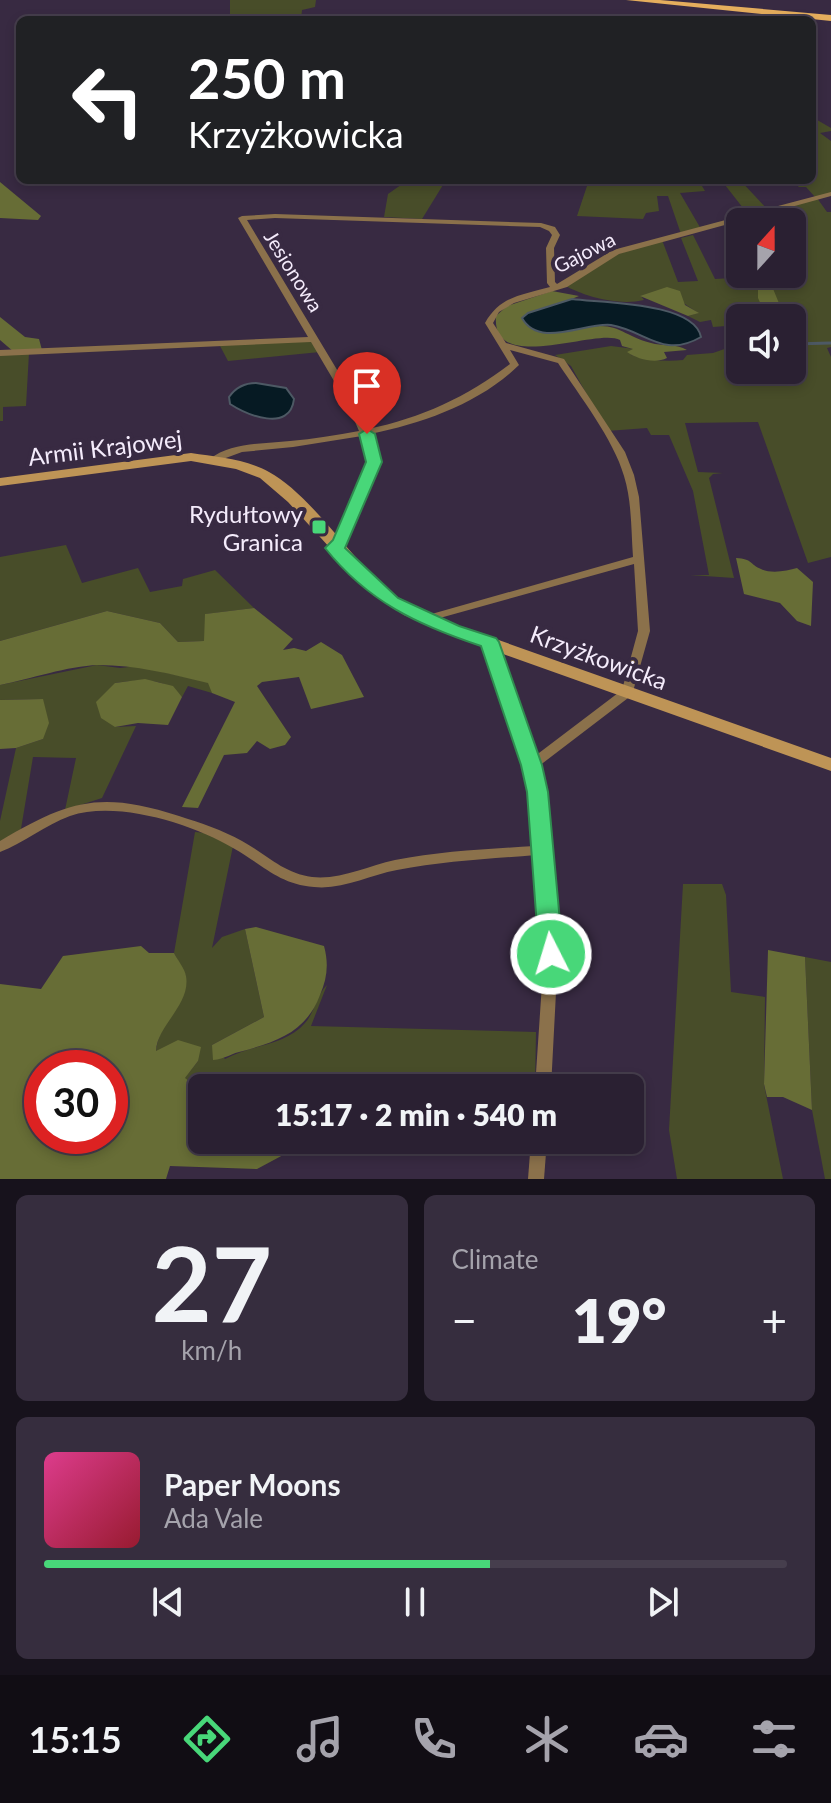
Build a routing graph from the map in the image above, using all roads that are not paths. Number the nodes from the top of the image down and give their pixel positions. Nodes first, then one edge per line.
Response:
1 (630, 0) edge
2 (809, 16) edge
3 (831, 194) edge
4 (555, 287) junction
5 (313, 339) junction
6 (503, 345) junction
7 (0, 353) edge
8 (538, 354) junction
9 (515, 365) junction
10 (367, 434) junction
11 (215, 459) junction
12 (0, 482) edge
13 (334, 548) junction
14 (639, 559) junction
15 (425, 619) junction
16 (489, 642) junction
17 (628, 692) junction
18 (532, 765) junction
19 (831, 765) edge
20 (0, 847) edge
21 (541, 850) junction
22 (544, 1074) edge
23 (538, 1154) edge
24 (536, 1179) edge

1 - 2 main road
3 - 4 street, Gajowa
4 - 5 street, Jesionowa
4 - 6 street, Gajowa
5 - 7 street
5 - 10 street, Jesionowa
6 - 8 street
6 - 9 street, Gajowa
8 - 9 street
8 - 14 street
9 - 10 street
10 - 11 street
10 - 13 street, Jesionowa
11 - 12 street, Armii Krajowej
11 - 13 street, Krzyżkowicka
13 - 15 street, Krzyżkowicka
14 - 15 street
14 - 17 street
15 - 16 street, Krzyżkowicka
16 - 17 street, Krzyżkowicka
16 - 18 street
17 - 18 street
17 - 19 street, Krzyżkowicka
18 - 21 street
20 - 21 street
21 - 22 street
23 - 24 street

